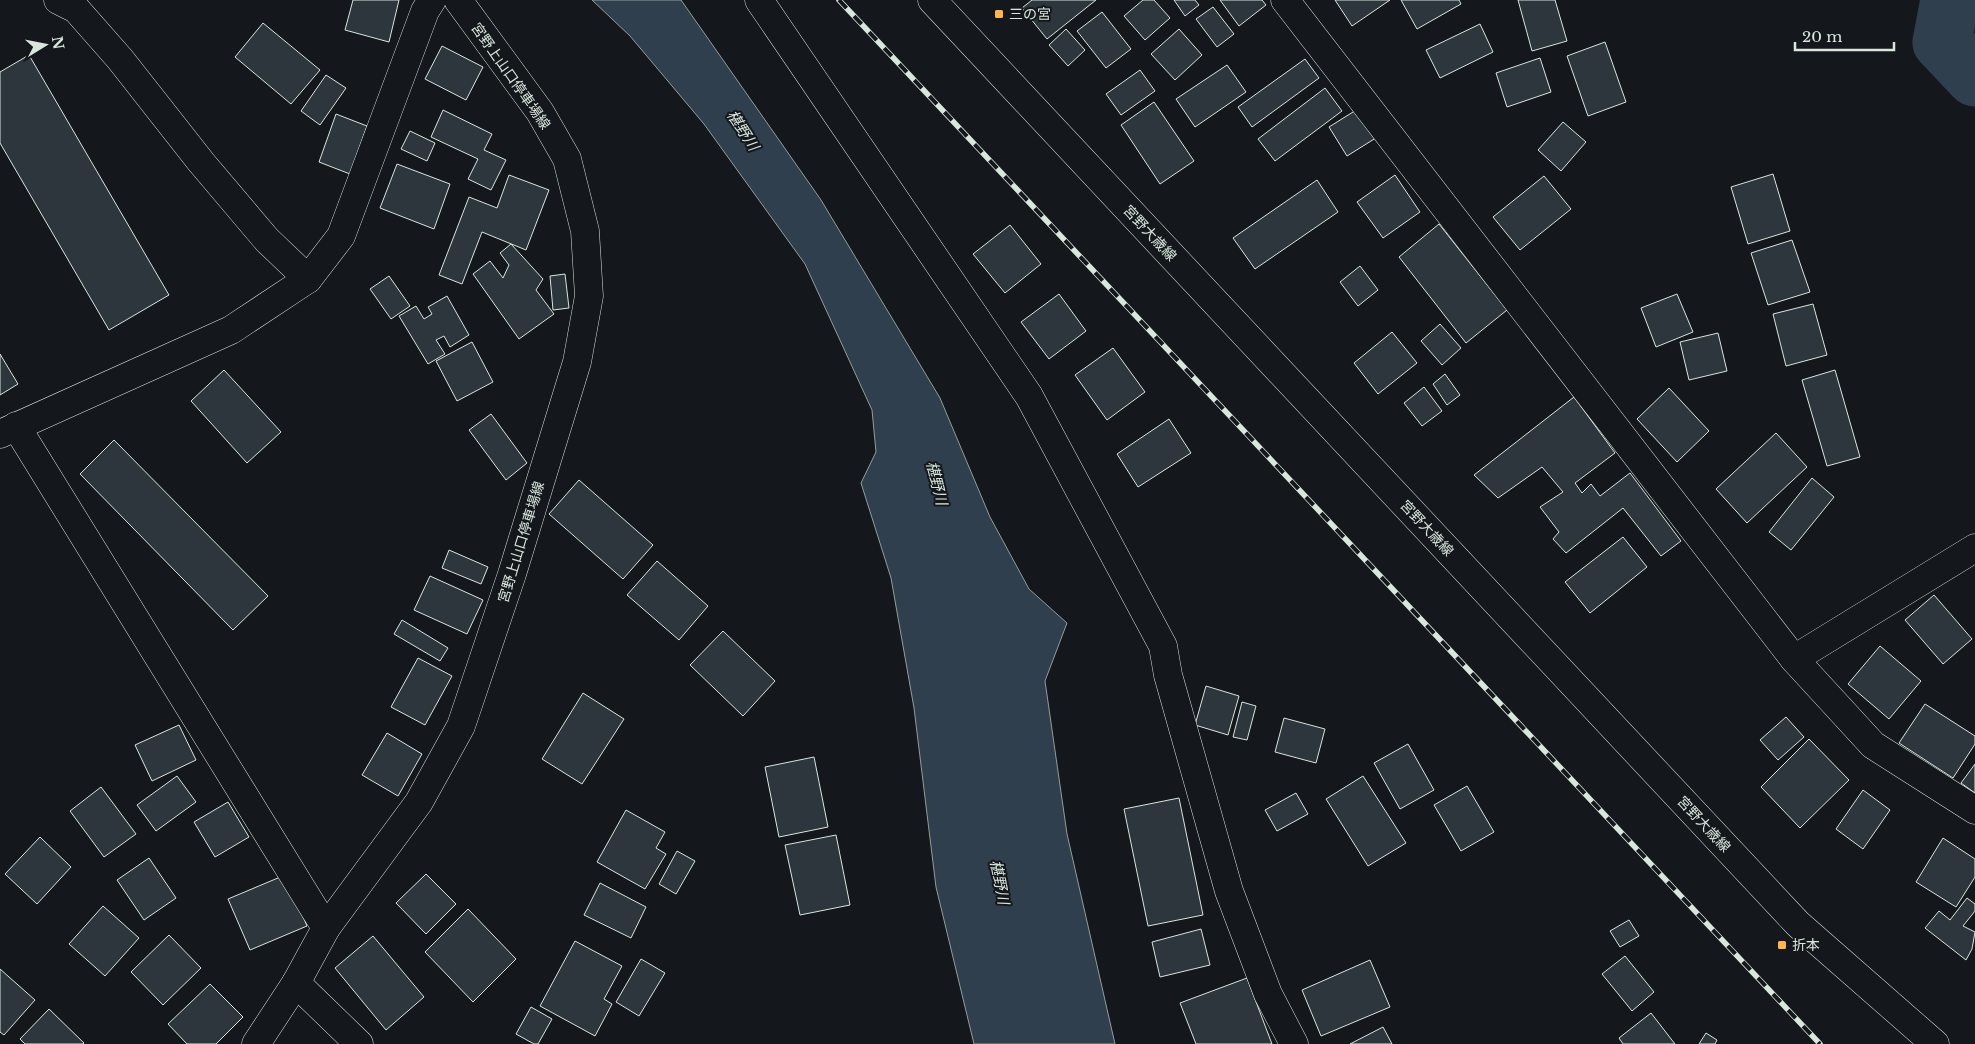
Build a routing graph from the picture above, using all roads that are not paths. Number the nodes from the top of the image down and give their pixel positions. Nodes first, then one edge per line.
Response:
1 (58, 0) edge
2 (432, 0) edge
3 (458, 0) edge
4 (759, 0) edge
5 (932, 0) edge
6 (1285, 0) edge
7 (308, 279) junction
8 (8, 430) edge
9 (1975, 548) edge
10 (1794, 659) junction
11 (1975, 810) edge
12 (326, 928) junction
13 (296, 983) junction
14 (256, 1044) edge
15 (360, 1044) edge
16 (1294, 1044) edge
17 (1934, 1044) edge

1 - 7 street
2 - 7 street
3 - 12 street, 宮野上山口停車場線
4 - 16 street
5 - 17 street, 宮野大歳線
6 - 10 street
7 - 8 street
8 - 12 street
9 - 10 street
10 - 11 street
12 - 13 street, 宮野上山口停車場線
13 - 14 street, 宮野上山口停車場線
13 - 15 street

